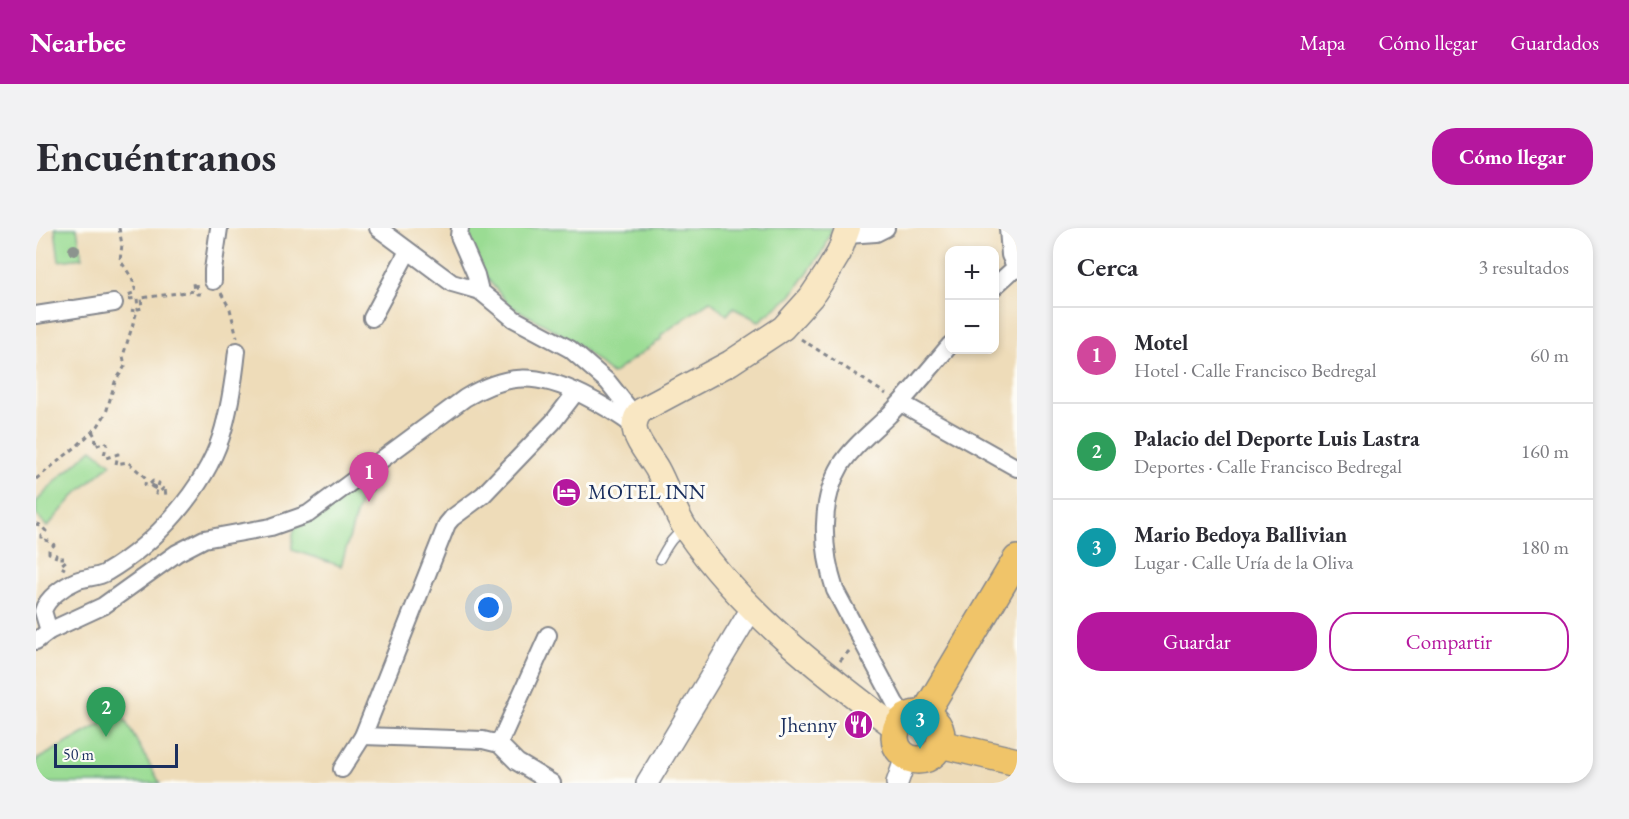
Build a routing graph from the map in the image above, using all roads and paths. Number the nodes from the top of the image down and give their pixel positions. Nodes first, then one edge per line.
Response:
1 (120, 228) edge
2 (219, 228) edge
3 (378, 228) edge
4 (460, 228) edge
5 (886, 228) edge
6 (1008, 228) edge
7 (848, 232) edge
8 (408, 251) junction
9 (1016, 267) edge
10 (213, 281) junction
11 (999, 282) edge
12 (480, 291) junction
13 (114, 303) joint
14 (36, 315) edge
15 (372, 318) dead end
16 (783, 328) junction
17 (237, 351) joint
18 (945, 351) edge
19 (576, 392) junction
20 (900, 403) junction
21 (635, 421) junction
22 (93, 431) junction
23 (1017, 468) edge
24 (36, 479) edge
25 (166, 498) dead end
26 (36, 524) edge
27 (685, 529) junction
28 (660, 559) dead end
29 (1017, 559) edge
30 (75, 582) junction
31 (752, 608) junction
32 (548, 635) dead end
33 (43, 636) edge
34 (861, 639) junction
35 (826, 675) junction
36 (909, 720) junction
37 (363, 736) junction
38 (499, 744) junction
39 (940, 744) junction
40 (906, 757) junction
41 (1017, 762) edge
42 (342, 768) dead end
43 (552, 783) edge
44 (647, 783) edge
45 (897, 783) edge

1 - 13 path
2 - 10 street
3 - 8 street
4 - 12 street
5 - 7 street
6 - 9 street
7 - 16 main road
8 - 12 street
8 - 15 street
9 - 11 street
10 - 17 path
10 - 22 path
12 - 21 street
13 - 14 street
16 - 20 path
16 - 21 main road
17 - 30 street
18 - 20 street
19 - 21 street
19 - 33 street
19 - 37 street
20 - 23 street
20 - 34 street
21 - 27 main road
22 - 24 path
22 - 25 path
26 - 30 path
27 - 28 lane
27 - 31 main road
29 - 36 main road
30 - 33 street
31 - 35 main road
31 - 44 street
32 - 38 street
34 - 35 path
34 - 36 street
35 - 36 main road
36 - 39 main road
36 - 40 main road
37 - 38 street
37 - 42 street
38 - 43 street
39 - 40 main road
39 - 41 main road
40 - 45 street

